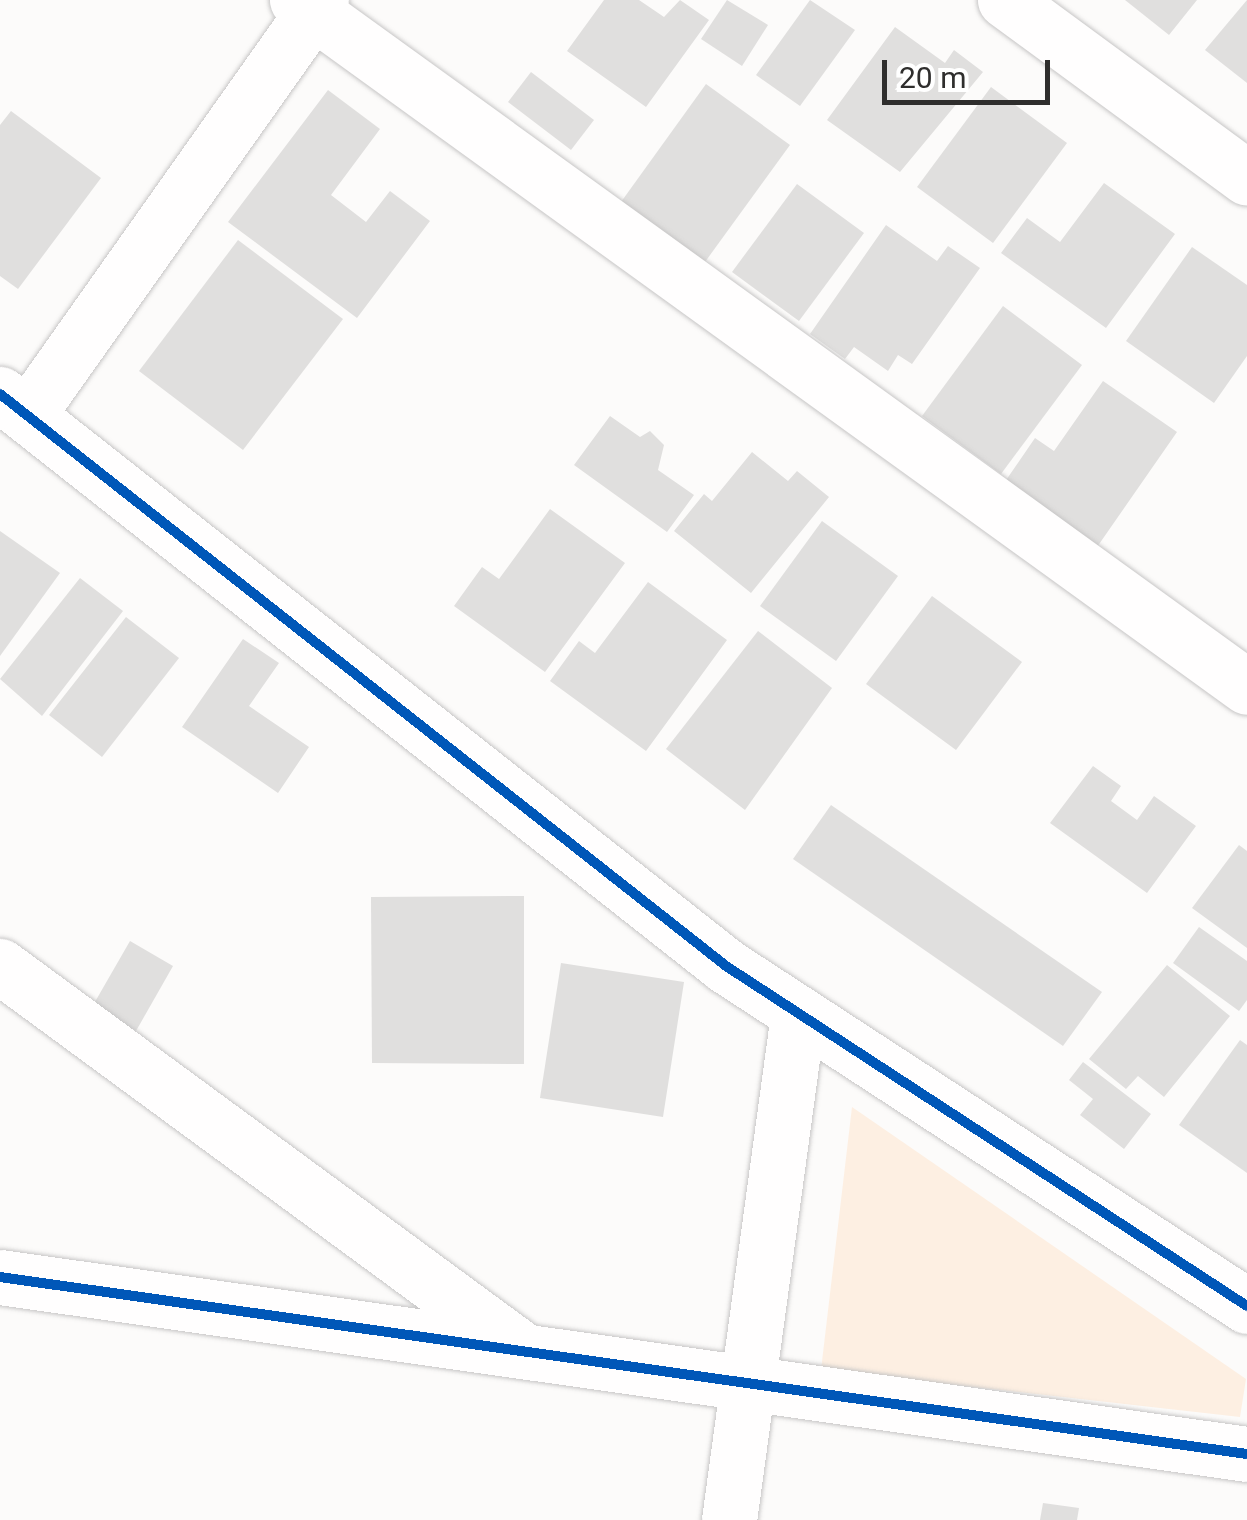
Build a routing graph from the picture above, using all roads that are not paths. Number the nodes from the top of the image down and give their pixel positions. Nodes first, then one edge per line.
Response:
1 (1005, 0) edge
2 (310, 4) edge
3 (1247, 178) edge
4 (14, 404) edge
5 (1247, 686) edge
6 (0, 966) edge
7 (798, 1014) junction
8 (0, 1277) edge
9 (1247, 1306) edge
10 (526, 1353) junction
11 (748, 1385) junction
12 (1247, 1454) edge
13 (730, 1520) edge

1 - 3 street
2 - 4 street
2 - 5 street
4 - 7 street
6 - 10 street
7 - 9 street
7 - 11 street
8 - 10 street
10 - 11 street
11 - 12 street
11 - 13 street

